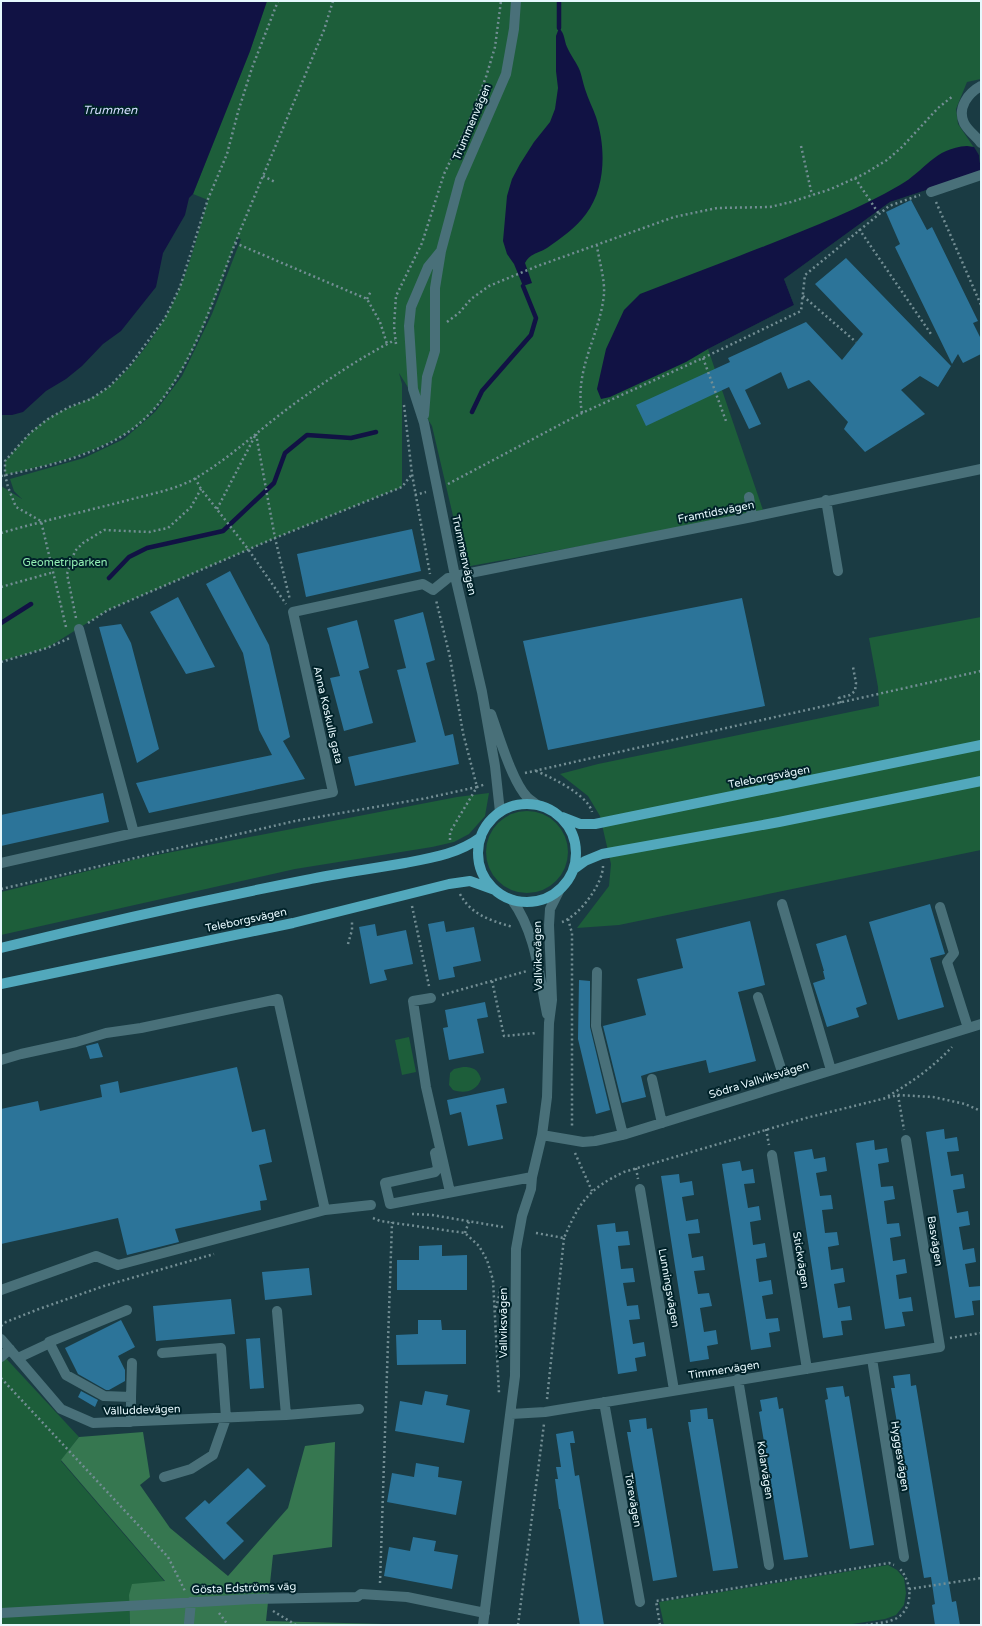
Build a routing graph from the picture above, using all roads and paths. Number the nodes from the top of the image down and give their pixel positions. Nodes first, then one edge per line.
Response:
1 (278, 1) edge
2 (333, 1) edge
3 (516, 1) edge
4 (981, 86) edge
5 (954, 96) dead end
6 (981, 142) edge
7 (801, 146) dead end
8 (263, 176) junction
9 (981, 176) edge
10 (855, 178) junction
11 (275, 182) dead end
12 (931, 192) junction
13 (812, 195) junction
14 (878, 214) junction
15 (859, 229) junction
16 (235, 243) junction
17 (597, 246) junction
18 (441, 251) junction
19 (371, 291) dead end
20 (803, 296) junction
21 (367, 299) junction
22 (981, 305) edge
23 (435, 327) junction
24 (931, 334) dead end
25 (410, 335) junction
26 (856, 342) dead end
27 (388, 344) junction
28 (703, 358) junction
29 (582, 413) junction
30 (726, 421) dead end
31 (424, 423) junction
32 (256, 434) junction
33 (981, 469) edge
34 (412, 474) dead end
35 (5, 475) junction
36 (1, 476) edge
37 (195, 478) junction
38 (437, 488) junction
39 (201, 489) junction
40 (415, 495) dead end
41 (749, 498) dead end
42 (826, 500) junction
43 (217, 509) junction
44 (752, 517) junction
45 (41, 521) junction
46 (1, 533) edge
47 (275, 538) junction
48 (248, 549) junction
49 (838, 571) dead end
50 (54, 572) junction
51 (455, 576) junction
52 (1, 587) edge
53 (292, 612) junction
54 (79, 629) junction
55 (69, 639) junction
56 (1, 662) edge
57 (853, 667) dead end
58 (981, 671) edge
59 (482, 692) junction
60 (841, 703) junction
61 (981, 744) edge
62 (536, 771) junction
63 (515, 776) junction
64 (496, 780) junction
65 (981, 781) edge
66 (477, 787) junction
67 (537, 805) junction
68 (500, 812) junction
69 (562, 818) junction
70 (596, 824) junction
71 (134, 833) junction
72 (481, 837) junction
73 (451, 854) junction
74 (602, 854) junction
75 (1, 863) edge
76 (574, 869) junction
77 (458, 882) junction
78 (1, 889) edge
79 (495, 890) junction
80 (559, 890) junction
81 (512, 900) junction
82 (782, 904) dead end
83 (412, 906) dead end
84 (940, 908) dead end
85 (568, 919) junction
86 (352, 920) dead end
87 (548, 925) junction
88 (514, 927) junction
89 (527, 927) junction
90 (516, 934) dead end
91 (348, 944) dead end
92 (1, 948) edge
93 (597, 972) dead end
94 (532, 975) dead end
95 (492, 981) junction
96 (1, 984) edge
97 (758, 997) dead end
98 (431, 998) junction
99 (549, 1023) junction
100 (981, 1024) edge
101 (968, 1028) junction
102 (540, 1032) dead end
103 (1, 1060) edge
104 (831, 1070) junction
105 (652, 1080) dead end
106 (786, 1084) junction
107 (898, 1095) junction
108 (886, 1098) junction
109 (981, 1111) edge
110 (662, 1123) junction
111 (623, 1134) junction
112 (542, 1135) junction
113 (572, 1140) junction
114 (906, 1140) joint
115 (435, 1153) dead end
116 (772, 1155) dead end
117 (532, 1177) junction
118 (640, 1189) dead end
119 (592, 1191) junction
120 (450, 1192) junction
121 (371, 1205) dead end
122 (325, 1210) junction
123 (411, 1213) dead end
124 (371, 1217) dead end
125 (469, 1221) junction
126 (392, 1222) junction
127 (503, 1226) dead end
128 (465, 1233) junction
129 (536, 1233) dead end
130 (564, 1238) junction
131 (220, 1252) dead end
132 (504, 1277) dead end
133 (1, 1290) edge
134 (127, 1310) dead end
135 (495, 1310) junction
136 (277, 1311) dead end
137 (1, 1326) edge
138 (981, 1333) edge
139 (1, 1339) edge
140 (50, 1343) junction
141 (939, 1343) junction
142 (10, 1349) junction
143 (162, 1354) dead end
144 (1, 1357) edge
145 (18, 1358) junction
146 (872, 1359) junction
147 (132, 1363) dead end
148 (808, 1369) junction
149 (1, 1378) edge
150 (738, 1379) junction
151 (674, 1390) junction
152 (131, 1397) junction
153 (499, 1397) dead end
154 (604, 1402) junction
155 (358, 1409) dead end
156 (545, 1412) junction
157 (511, 1414) junction
158 (286, 1415) junction
159 (226, 1418) junction
160 (131, 1422) junction
161 (164, 1477) dead end
162 (904, 1557) dead end
163 (769, 1565) dead end
164 (981, 1578) edge
165 (909, 1589) junction
166 (380, 1596) junction
167 (191, 1602) junction
168 (640, 1602) dead end
169 (1, 1613) edge
170 (485, 1613) junction
171 (189, 1623) dead end
172 (483, 1625) edge
173 (518, 1625) edge
174 (660, 1625) edge
175 (866, 1625) edge

1 - 35 path
2 - 8 path
3 - 18 street, Trummenvägen
4 - 6 street
5 - 10 path
7 - 13 path
8 - 11 path
8 - 16 path
9 - 12 street
10 - 13 path
10 - 14 path
12 - 14 path
12 - 22 path
13 - 17 path
14 - 15 path
15 - 20 path
15 - 24 path
16 - 21 path
16 - 35 path
17 - 23 path
17 - 29 path
18 - 23 street, Trummenvägen
18 - 25 street, Trummenvägen
19 - 21 path
20 - 26 path
20 - 28 path
21 - 27 path
23 - 31 street, Trummenvägen
25 - 27 path
25 - 31 street, Trummenvägen
27 - 32 path
28 - 29 path
28 - 30 path
29 - 38 path
31 - 38 street, Trummenvägen
32 - 37 path
32 - 43 path
32 - 47 path
33 - 42 street, Framtidsvägen
34 - 47 path
35 - 36 path
35 - 45 path
37 - 39 path
37 - 45 path
38 - 40 path
38 - 51 street, Trummenvägen
39 - 43 path
39 - 54 path
41 - 44 street
42 - 44 street, Framtidsvägen
42 - 49 street
43 - 48 path
44 - 51 street, Framtidsvägen
45 - 46 path
45 - 50 path
47 - 48 path
47 - 53 path
48 - 53 path
48 - 54 path
50 - 52 path
50 - 55 path
51 - 53 street
51 - 59 street, Trummenvägen
53 - 71 street, Anna Koskulls gata
54 - 55 path
54 - 71 street
55 - 56 path
57 - 60 path
58 - 60 path
59 - 63 street, Trummenvägen
59 - 64 street, Trummenvägen
60 - 62 path
61 - 70 main road, Teleborgsvägen
62 - 63 path
62 - 70 path
63 - 67 street, Trummenvägen
64 - 66 path
64 - 68 street, Trummenvägen
65 - 74 main road
66 - 73 path
66 - 78 path
67 - 68 main road
67 - 69 main road
68 - 72 main road
69 - 70 main road, Teleborgsvägen
69 - 76 main road
71 - 75 street, Anna Koskulls gata
72 - 73 main road
72 - 79 main road
73 - 92 main road
74 - 76 main road
74 - 85 path
76 - 80 main road
77 - 79 main road, Teleborgsvägen
77 - 88 path
77 - 96 main road, Teleborgsvägen
79 - 81 main road
80 - 81 main road
80 - 87 street, Vallviksvägen
81 - 89 street, Vallviksvägen
82 - 104 street
83 - 98 path
84 - 101 street
85 - 87 path
85 - 113 path
86 - 91 path
87 - 99 street, Vallviksvägen
88 - 89 path
88 - 90 path
89 - 99 street, Vallviksvägen
93 - 111 street
94 - 95 path
95 - 98 path
95 - 102 path
97 - 106 street
98 - 120 street
99 - 112 street, Vallviksvägen
100 - 101 street, Södra Vallviksvägen
101 - 104 street, Södra Vallviksvägen
101 - 108 path
103 - 122 street
104 - 106 street, Södra Vallviksvägen
105 - 110 street
106 - 110 street, Södra Vallviksvägen
107 - 108 path
107 - 109 path
107 - 114 path
108 - 119 path
110 - 111 street, Södra Vallviksvägen
111 - 113 street, Södra Vallviksvägen
112 - 113 street, Södra Vallviksvägen
112 - 117 street, Vallviksvägen
113 - 119 path
114 - 141 street, Basvägen
115 - 120 street
116 - 148 street, Stickvägen
117 - 120 street
117 - 157 street, Vallviksvägen
118 - 151 street, Lunningsvägen
119 - 130 path
121 - 122 street
122 - 133 street
123 - 125 path
124 - 126 path
125 - 127 path
125 - 128 path
126 - 128 path
126 - 166 path
128 - 135 path
129 - 130 path
130 - 156 path
131 - 137 path
132 - 135 path
134 - 140 street
135 - 153 path
136 - 158 street
138 - 141 path
139 - 142 street, Välluddevägen
140 - 145 street
140 - 152 street
141 - 146 street, Timmervägen
142 - 144 street
142 - 145 street, Välluddevägen
143 - 159 street
145 - 160 street, Välluddevägen
146 - 148 street, Timmervägen
146 - 162 street, Hyggesvägen
147 - 152 street
148 - 150 street, Timmervägen
149 - 167 path
150 - 151 street, Timmervägen
150 - 163 street, Kolarvägen
151 - 154 street, Timmervägen
152 - 160 street
154 - 156 street, Timmervägen
154 - 168 street, Törevägen
155 - 158 street, Välluddevägen
156 - 157 street, Timmervägen
156 - 173 path
157 - 170 street, Vallviksvägen
158 - 159 street, Välluddevägen
159 - 160 street, Välluddevägen
159 - 161 street
164 - 165 path
165 - 174 path
165 - 175 path
166 - 167 street, Gösta Edströms väg
166 - 170 street, Gösta Edströms väg
167 - 169 street, Gösta Edströms väg
167 - 171 street
170 - 172 street, Vallviksvägen

